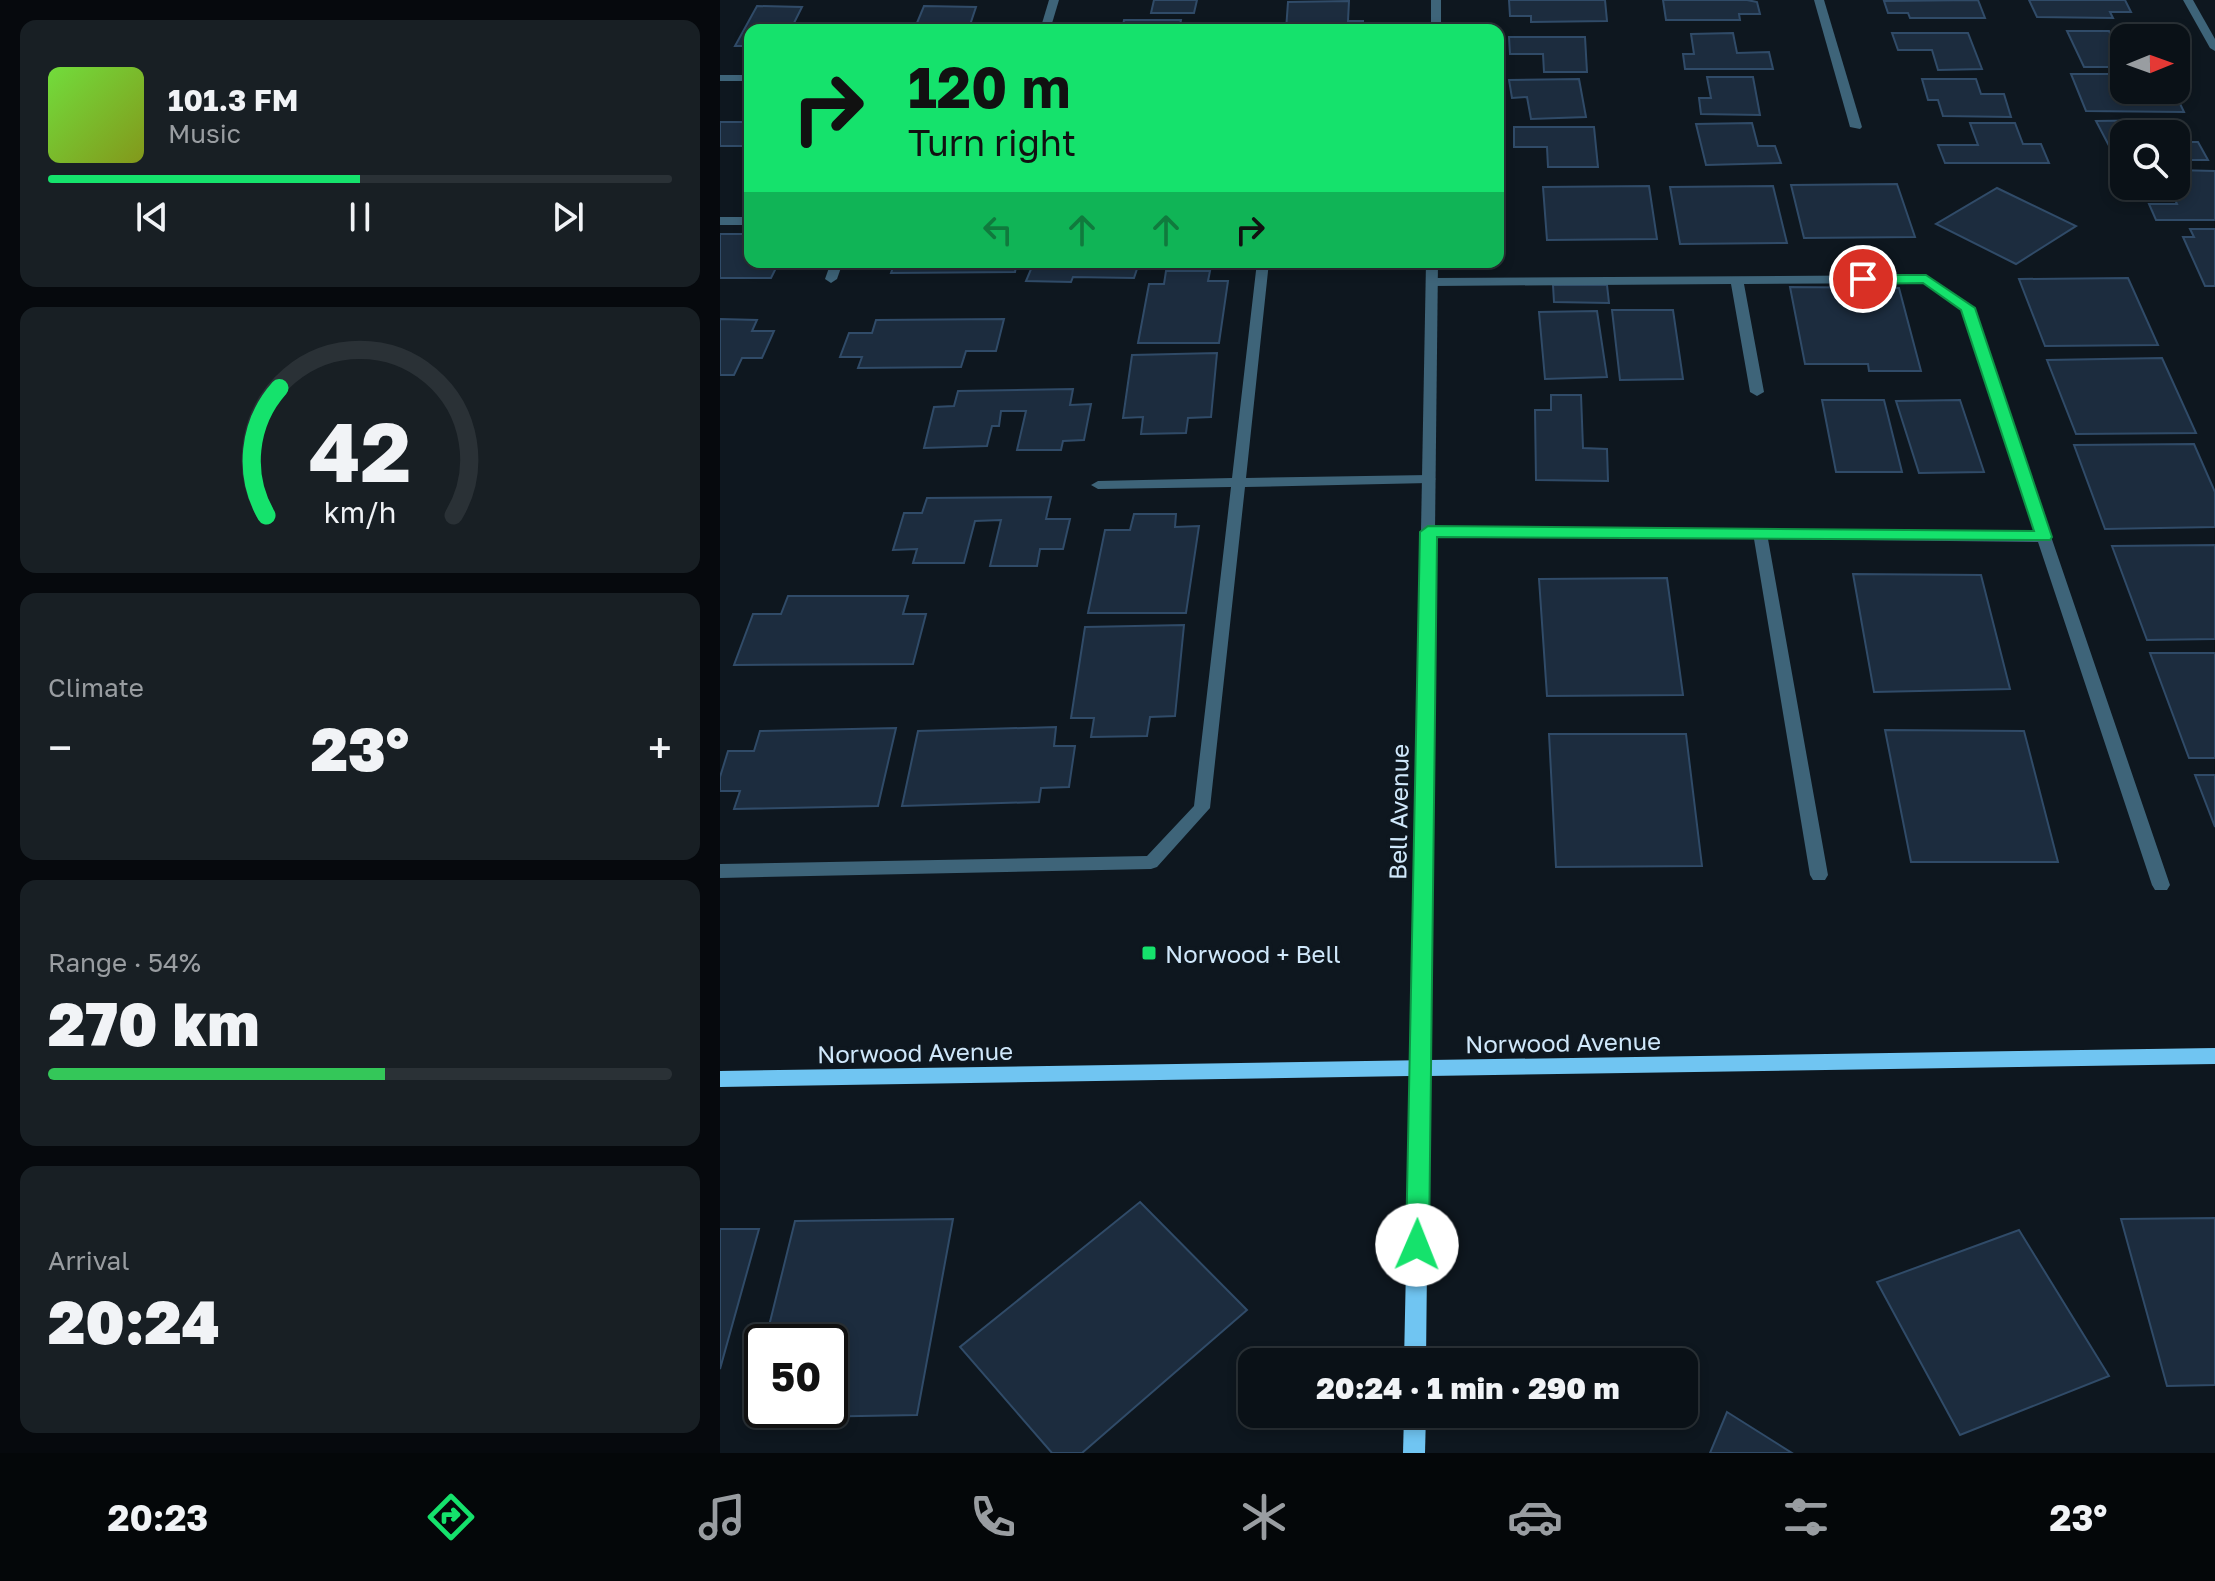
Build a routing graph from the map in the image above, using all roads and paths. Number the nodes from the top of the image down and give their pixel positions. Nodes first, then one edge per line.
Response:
1 (1054, 0) edge
2 (1436, 0) edge
3 (1819, 0) edge
4 (2188, 0) edge
5 (1047, 24) edge
6 (1436, 24) edge
7 (2215, 48) edge
8 (720, 78) edge
9 (744, 78) edge
10 (1856, 127) dead end
11 (720, 221) edge
12 (744, 221) edge
13 (835, 268) edge
14 (1262, 268) edge
15 (1432, 268) edge
16 (831, 279) dead end
17 (1737, 280) junction
18 (1432, 282) junction
19 (1757, 392) dead end
20 (1429, 479) junction
21 (1239, 483) junction
22 (1098, 485) dead end
23 (1428, 532) junction
24 (1760, 534) junction
25 (2044, 537) junction
26 (720, 871) edge
27 (1819, 875) dead end
28 (2161, 885) dead end
29 (2215, 1056) edge
30 (1420, 1068) junction
31 (720, 1079) edge
32 (1415, 1348) edge
33 (1415, 1428) edge
34 (1414, 1453) edge

1 - 5 street
2 - 6 street
3 - 10 street
4 - 7 street
8 - 9 street
11 - 12 street
13 - 16 street
14 - 21 street
15 - 18 street, Bell Avenue
17 - 18 street
17 - 19 street
17 - 25 street
18 - 20 street, Bell Avenue
20 - 21 street
20 - 23 street, Bell Avenue
21 - 22 street
21 - 26 street
23 - 24 street
23 - 30 street, Bell Avenue
24 - 25 street
24 - 27 street
25 - 28 street
29 - 30 main road, Norwood Avenue
30 - 31 main road, Norwood Avenue
30 - 32 main road, Bell Avenue
33 - 34 main road

